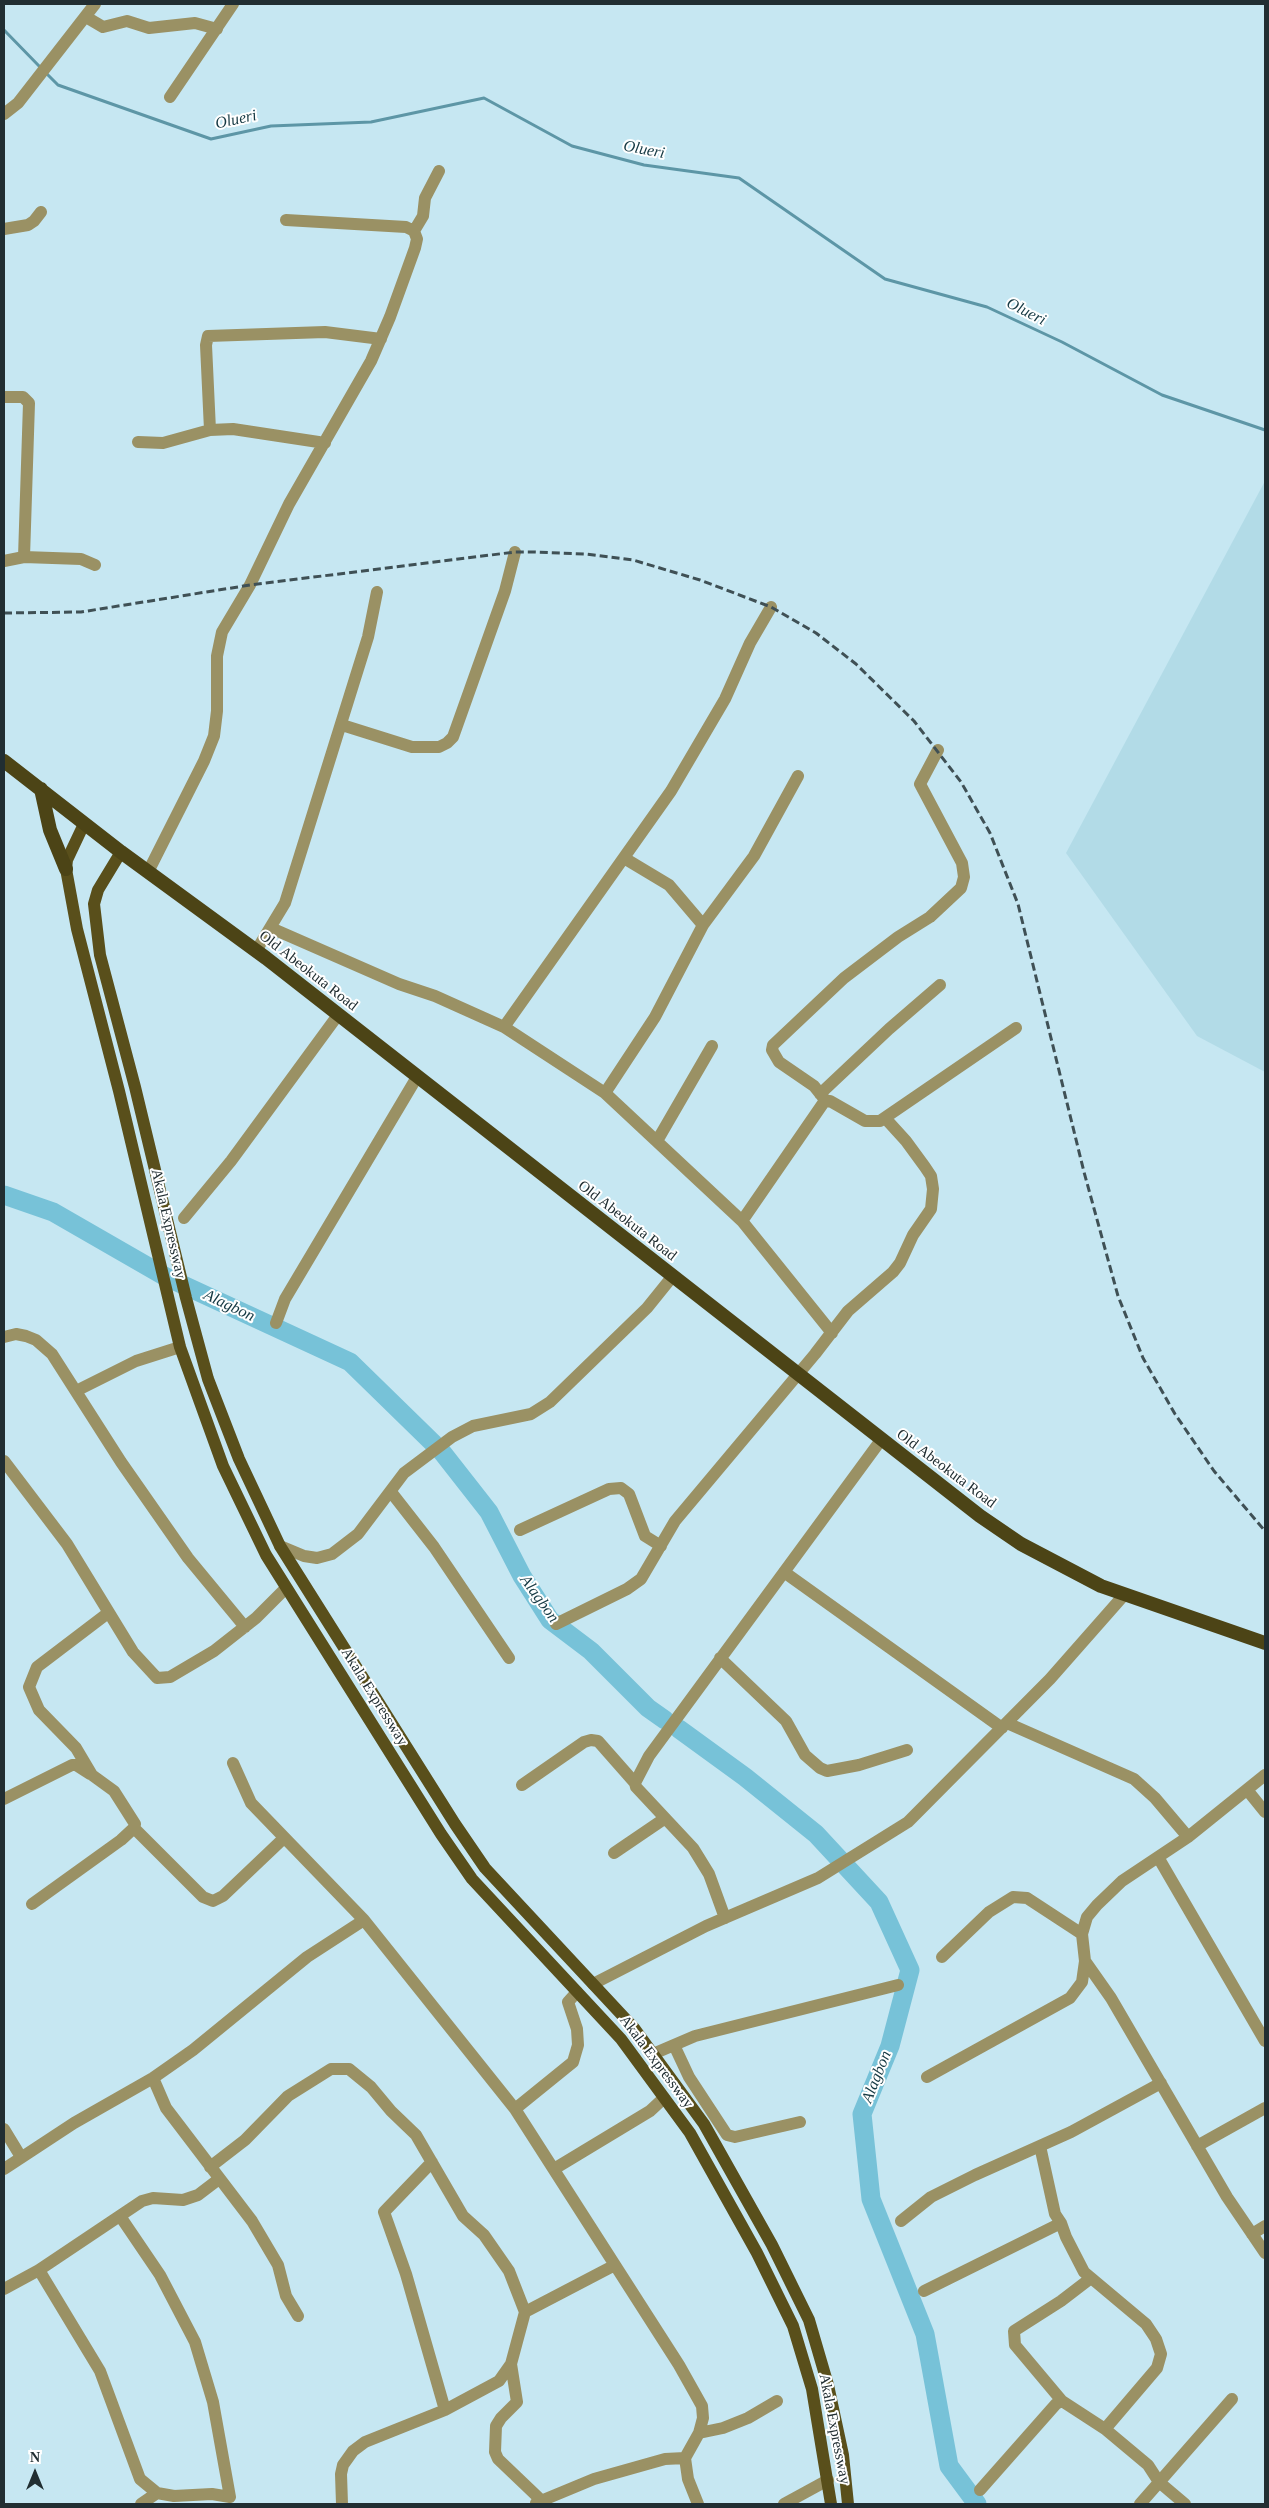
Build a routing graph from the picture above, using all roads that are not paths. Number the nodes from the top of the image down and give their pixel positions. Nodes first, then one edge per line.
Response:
1 (95, 4) edge
2 (233, 4) edge
3 (86, 17) junction
4 (217, 29) junction
5 (170, 97) dead end
6 (4, 114) edge
7 (439, 171) dead end
8 (41, 212) dead end
9 (286, 220) dead end
10 (4, 229) edge
11 (414, 232) junction
12 (381, 339) junction
13 (4, 397) edge
14 (210, 430) junction
15 (138, 442) dead end
16 (324, 443) junction
17 (515, 552) dead end
18 (24, 557) junction
19 (4, 560) edge
20 (95, 565) dead end
21 (377, 592) dead end
22 (771, 607) dead end
23 (342, 726) junction
24 (938, 750) dead end
25 (4, 761) edge
26 (798, 776) dead end
27 (41, 789) junction
28 (84, 824) junction
29 (121, 852) junction
30 (624, 858) junction
31 (66, 869) junction
32 (148, 872) junction
33 (703, 925) junction
34 (271, 928) junction
35 (256, 951) junction
36 (940, 985) dead end
37 (338, 1015) junction
38 (504, 1027) junction
39 (1016, 1028) dead end
40 (712, 1046) dead end
41 (418, 1077) junction
42 (605, 1093) junction
43 (823, 1097) junction
44 (886, 1119) junction
45 (657, 1141) junction
46 (184, 1218) dead end
47 (742, 1221) junction
48 (672, 1277) junction
49 (276, 1323) dead end
50 (832, 1333) junction
51 (4, 1337) edge
52 (180, 1347) junction
53 (798, 1374) junction
54 (76, 1391) junction
55 (881, 1440) junction
56 (4, 1464) edge
57 (391, 1492) junction
58 (520, 1530) dead end
59 (280, 1546) junction
60 (661, 1546) junction
61 (266, 1555) junction
62 (784, 1572) junction
63 (286, 1588) junction
64 (1124, 1595) junction
65 (108, 1613) junction
66 (556, 1624) dead end
67 (245, 1627) junction
68 (1265, 1643) edge
69 (509, 1658) dead end
70 (720, 1658) junction
71 (1004, 1726) junction
72 (907, 1750) dead end
73 (233, 1763) dead end
74 (92, 1775) junction
75 (1265, 1775) edge
76 (635, 1783) junction
77 (522, 1785) dead end
78 (1248, 1791) junction
79 (4, 1799) edge
80 (1265, 1812) edge
81 (664, 1819) junction
82 (134, 1828) junction
83 (1188, 1837) junction
84 (284, 1838) junction
85 (614, 1852) dead end
86 (1158, 1857) junction
87 (32, 1904) dead end
88 (725, 1918) junction
89 (364, 1920) junction
90 (1082, 1934) junction
91 (942, 1957) dead end
92 (1085, 1960) junction
93 (593, 1984) junction
94 (898, 1985) dead end
95 (577, 1992) junction
96 (1265, 2041) edge
97 (674, 2045) junction
98 (653, 2054) junction
99 (927, 2077) dead end
100 (153, 2078) junction
101 (1161, 2083) junction
102 (664, 2098) junction
103 (1265, 2108) edge
104 (515, 2109) junction
105 (800, 2122) dead end
106 (4, 2129) edge
107 (1040, 2146) junction
108 (1197, 2146) junction
109 (21, 2157) junction
110 (432, 2162) junction
111 (210, 2167) junction
112 (4, 2169) edge
113 (554, 2169) junction
114 (219, 2179) junction
115 (120, 2216) junction
116 (901, 2220) dead end
117 (1061, 2223) junction
118 (1265, 2226) edge
119 (1252, 2234) junction
120 (772, 2245) junction
121 (757, 2253) junction
122 (1265, 2253) edge
123 (615, 2265) junction
124 (39, 2270) junction
125 (1091, 2278) junction
126 (4, 2289) edge
127 (924, 2291) dead end
128 (525, 2312) junction
129 (298, 2316) dead end
130 (510, 2364) junction
131 (1232, 2399) dead end
132 (777, 2401) dead end
133 (1062, 2401) junction
134 (445, 2410) junction
135 (1105, 2429) junction
136 (699, 2433) junction
137 (685, 2458) junction
138 (828, 2480) junction
139 (1159, 2482) junction
140 (980, 2490) dead end
141 (156, 2493) junction
142 (230, 2501) edge
143 (538, 2502) edge
144 (141, 2504) edge
145 (342, 2504) edge
146 (698, 2504) edge
147 (784, 2504) edge
148 (831, 2504) edge
149 (848, 2504) edge
150 (1140, 2504) edge
151 (1185, 2504) edge

1 - 3 street
2 - 4 street
3 - 4 street
3 - 6 street
4 - 5 street
7 - 11 street
8 - 10 street
9 - 11 street
11 - 12 street
12 - 14 street
12 - 16 street
13 - 18 street
14 - 15 street
14 - 16 street
16 - 32 street
17 - 23 street
18 - 19 street
18 - 20 street
21 - 23 street
22 - 30 street
23 - 34 street
24 - 43 street
25 - 27 highway, Old Abeokuta Road
26 - 33 street
27 - 28 highway, Old Abeokuta Road
27 - 31 highway
28 - 29 highway, Old Abeokuta Road
28 - 31 main road, Akala Expressway
29 - 32 highway, Old Abeokuta Road
29 - 59 main road, Akala Expressway
30 - 33 street
30 - 38 street
31 - 52 main road, Akala Expressway
32 - 35 highway, Old Abeokuta Road
33 - 42 street
34 - 35 street
34 - 38 street
35 - 37 highway, Old Abeokuta Road
36 - 43 street
37 - 41 highway, Old Abeokuta Road
37 - 46 street
38 - 42 street
39 - 44 street
40 - 45 street
41 - 48 highway, Old Abeokuta Road
41 - 49 street
42 - 45 street
43 - 44 street
43 - 47 street
44 - 50 street
45 - 47 street
47 - 50 street
48 - 53 highway, Old Abeokuta Road
48 - 57 street
50 - 53 street
51 - 54 street
52 - 54 street
52 - 61 main road, Akala Expressway
53 - 55 highway, Old Abeokuta Road
53 - 60 street
54 - 67 street
55 - 62 street
55 - 64 highway, Old Abeokuta Road
56 - 65 street
57 - 59 street
57 - 69 street
58 - 60 street
59 - 61 main road
59 - 93 main road, Akala Expressway
60 - 66 street
61 - 63 main road, Akala Expressway
62 - 70 street
62 - 71 street
63 - 67 street
63 - 95 main road, Akala Expressway
64 - 68 highway, Old Abeokuta Road
64 - 71 street
65 - 67 street
65 - 74 street
70 - 72 street
70 - 76 street
71 - 83 street
71 - 88 street
73 - 84 street
74 - 79 street
74 - 82 street
75 - 78 street
76 - 77 street
76 - 81 street
78 - 80 street
78 - 83 street
81 - 85 street
81 - 88 street
82 - 84 street
82 - 87 street
83 - 86 street
84 - 89 street
86 - 90 street
86 - 96 street
88 - 93 street
89 - 100 street
89 - 104 street
90 - 91 street
90 - 92 street
92 - 99 street
92 - 101 street
93 - 98 main road, Akala Expressway
94 - 97 street
95 - 102 main road, Akala Expressway
95 - 104 street
97 - 98 street
97 - 105 street
98 - 120 main road, Akala Expressway
100 - 109 street
100 - 111 street
101 - 107 street
101 - 108 street
102 - 113 street
102 - 121 main road, Akala Expressway
103 - 108 street
104 - 113 street
106 - 109 street
107 - 116 street
107 - 117 street
108 - 119 street
109 - 112 street
110 - 111 street
110 - 128 street
110 - 134 street
111 - 114 street
113 - 123 street
114 - 115 street
114 - 129 street
115 - 124 street
115 - 142 street
117 - 125 street
117 - 127 street
118 - 119 street
119 - 122 street
120 - 121 main road
120 - 149 main road, Akala Expressway
121 - 138 main road, Akala Expressway
123 - 128 street
123 - 136 street
124 - 126 street
124 - 141 street
125 - 133 street
125 - 135 street
128 - 130 street
130 - 134 street
130 - 143 street
131 - 139 street
132 - 136 street
133 - 135 street
133 - 140 street
134 - 145 street
135 - 139 street
136 - 137 street
137 - 143 street
137 - 146 street
138 - 147 street
138 - 148 main road, Akala Expressway
139 - 150 street
139 - 151 street
141 - 142 street
141 - 144 street

